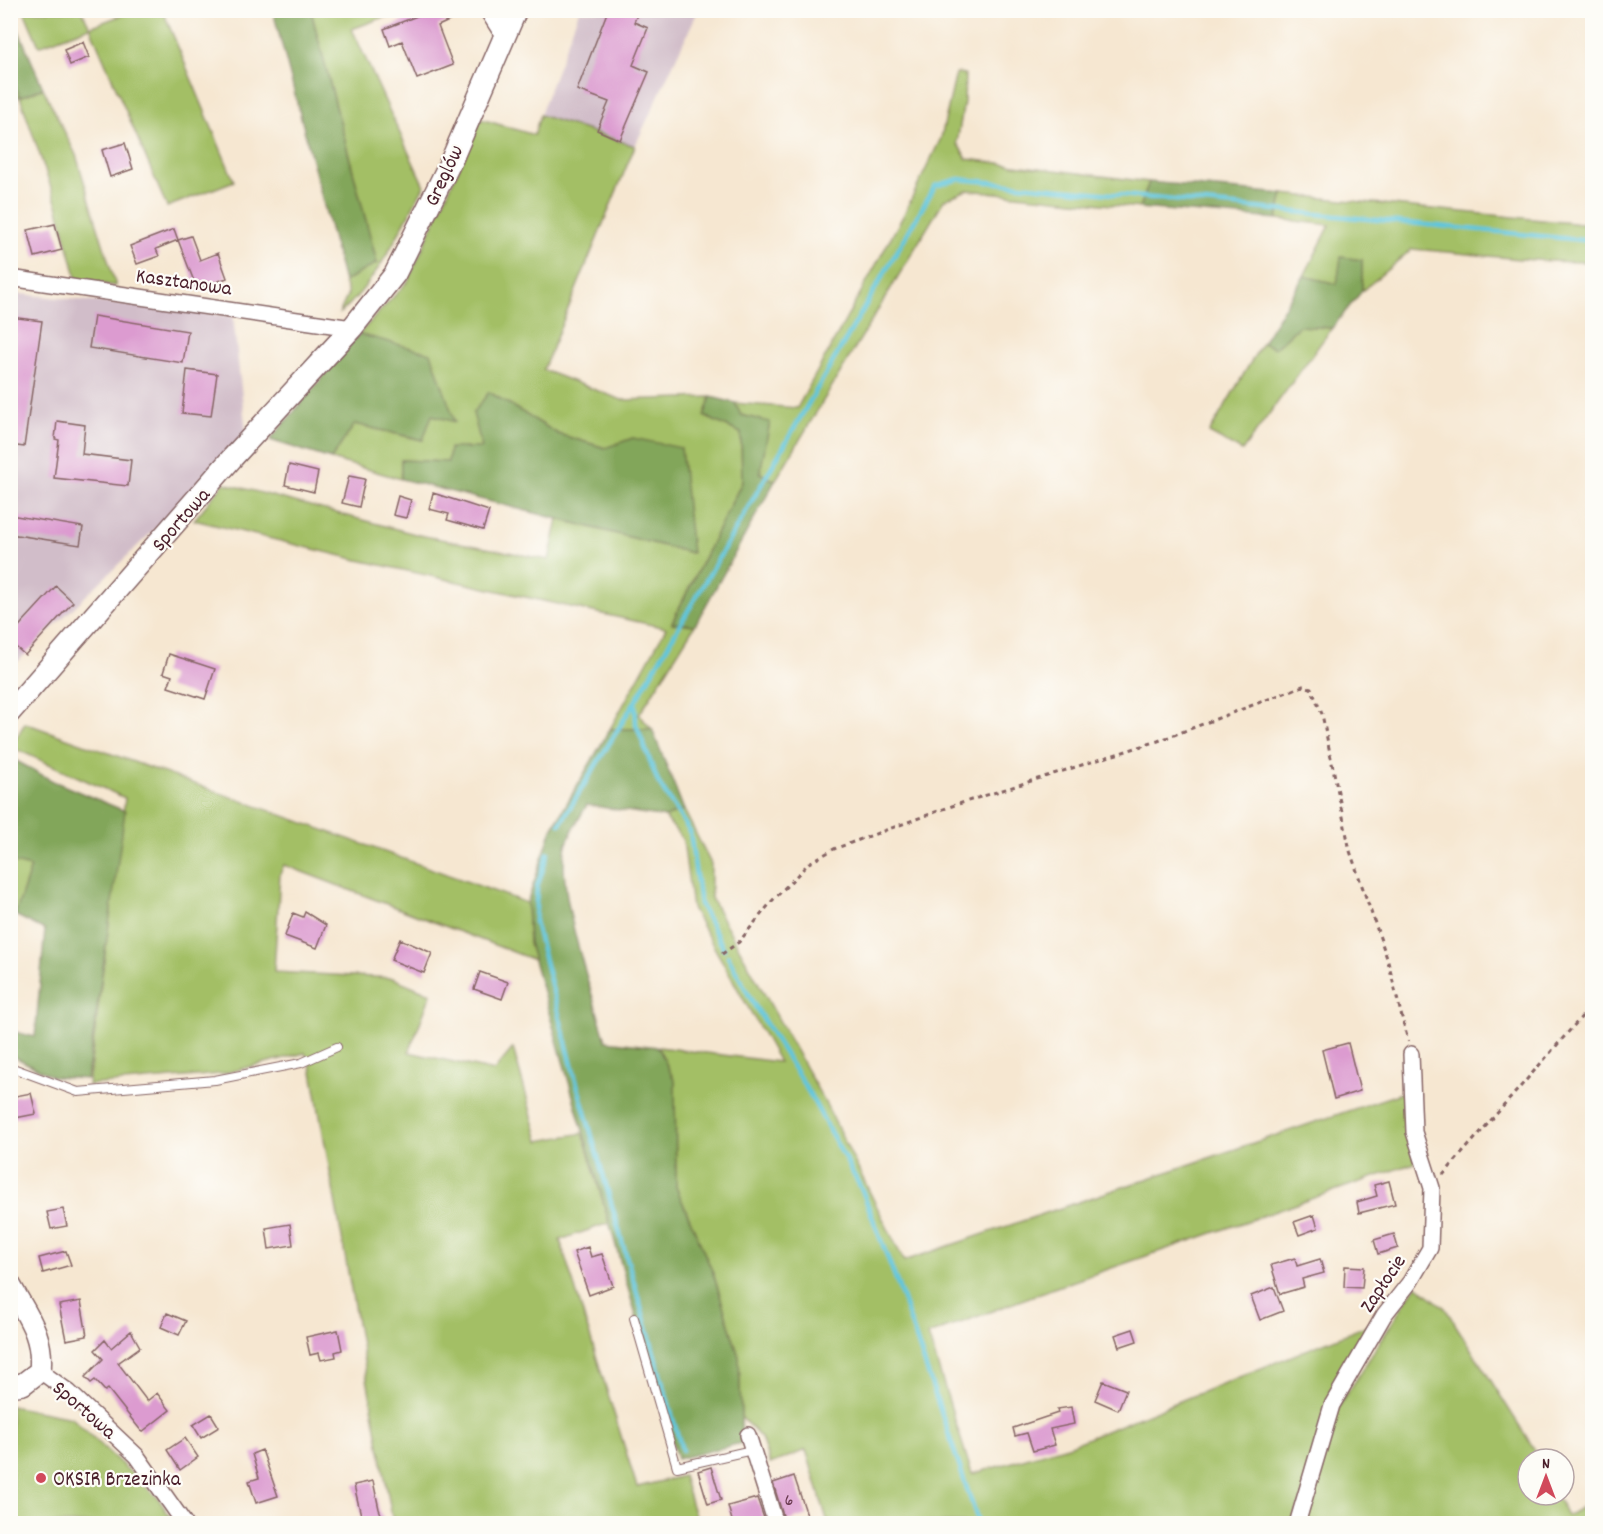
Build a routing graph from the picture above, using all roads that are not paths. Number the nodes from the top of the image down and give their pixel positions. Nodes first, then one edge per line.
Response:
1 (488, 10) edge
2 (516, 10) edge
3 (504, 37) junction
4 (10, 278) edge
5 (352, 328) junction
6 (10, 712) edge
7 (337, 1047) dead end
8 (1411, 1054) road end
9 (10, 1067) edge
10 (10, 1285) edge
11 (634, 1318) dead end
12 (40, 1371) junction
13 (10, 1386) edge
14 (750, 1442) joint
15 (185, 1524) edge
16 (776, 1524) edge
17 (1297, 1524) edge

1 - 3 street
2 - 3 street, Greglów
3 - 5 street, Greglów
4 - 5 street, Kasztanowa
5 - 6 street, Sportowa
7 - 9 lane
8 - 17 street, Zapłocie
10 - 12 street, Sportowa
11 - 14 lane
12 - 13 street
12 - 15 street, Sportowa
14 - 16 street

